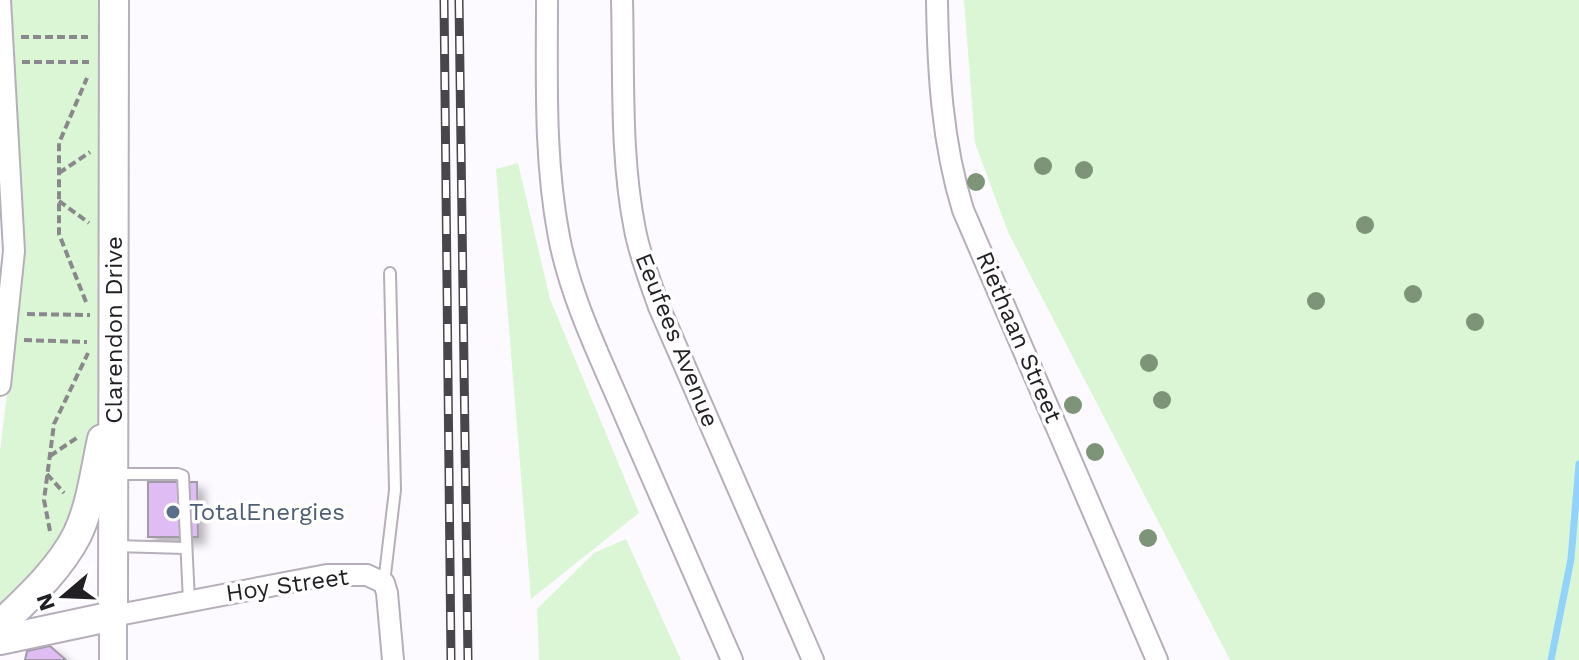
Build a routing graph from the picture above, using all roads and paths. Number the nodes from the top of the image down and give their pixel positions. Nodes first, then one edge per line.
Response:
1 (0, 0) edge
2 (114, 0) edge
3 (547, 0) edge
4 (622, 0) edge
5 (937, 0) edge
6 (2, 37) junction
7 (114, 37) junction
8 (4, 62) junction
9 (390, 273) dead end
10 (9, 314) junction
11 (103, 316) junction
12 (6, 340) junction
13 (114, 376) junction
14 (0, 385) edge
15 (114, 474) junction
16 (113, 546) junction
17 (185, 548) junction
18 (57, 565) junction
19 (384, 583) junction
20 (189, 601) junction
21 (113, 616) junction
22 (0, 625) edge
23 (0, 640) edge
24 (113, 660) edge
25 (393, 660) edge
26 (732, 660) edge
27 (813, 660) edge
28 (1157, 660) edge

1 - 6 street
2 - 7 main road, Clarendon Drive
3 - 26 street
4 - 27 street, Eeufees Avenue
5 - 28 street, Riethaan Street
6 - 7 path
6 - 8 street
7 - 11 main road, Clarendon Drive
8 - 10 street
8 - 11 path
9 - 19 lane
10 - 11 path
10 - 12 street
11 - 13 main road, Clarendon Drive
12 - 14 street
12 - 18 path
13 - 15 main road, Clarendon Drive
13 - 18 main road
15 - 16 main road, Clarendon Drive
15 - 17 lane
16 - 17 lane
16 - 21 main road, Clarendon Drive
17 - 20 lane
18 - 22 main road
19 - 20 street, Hoy Street
19 - 25 street, Hoy Street
20 - 21 street, Hoy Street
21 - 23 main road
21 - 24 street, Clarendon Drive

